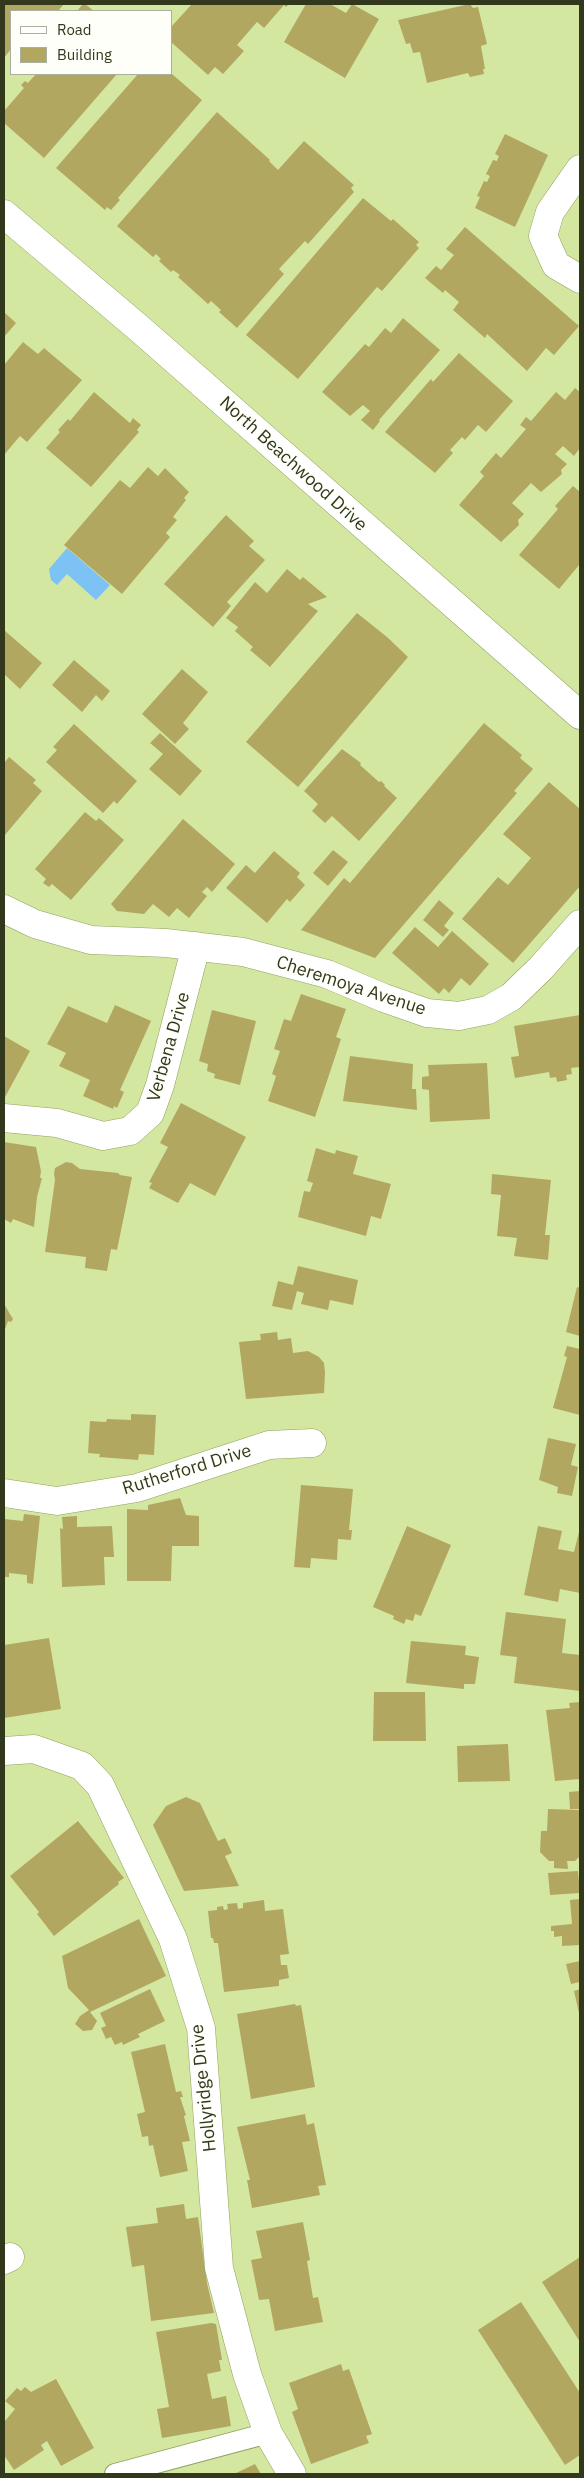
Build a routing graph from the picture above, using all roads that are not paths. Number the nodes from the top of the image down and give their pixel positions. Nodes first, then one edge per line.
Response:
1 (580, 169) edge
2 (4, 214) edge
3 (580, 279) edge
4 (580, 716) edge
5 (4, 909) edge
6 (580, 924) edge
7 (196, 946) junction
8 (4, 1118) edge
9 (312, 1443) dead end
10 (4, 1493) edge
11 (4, 1751) edge
12 (268, 2433) junction
13 (115, 2474) edge
14 (292, 2474) edge

1 - 3 street
2 - 4 street, North Beachwood Drive
5 - 7 street, Cheremoya Avenue
6 - 7 street, Cheremoya Avenue
7 - 8 street, Verbena Drive
9 - 10 street, Rutherford Drive
11 - 12 street, Hollyridge Drive
12 - 13 lane
12 - 14 street, Hollyridge Drive

